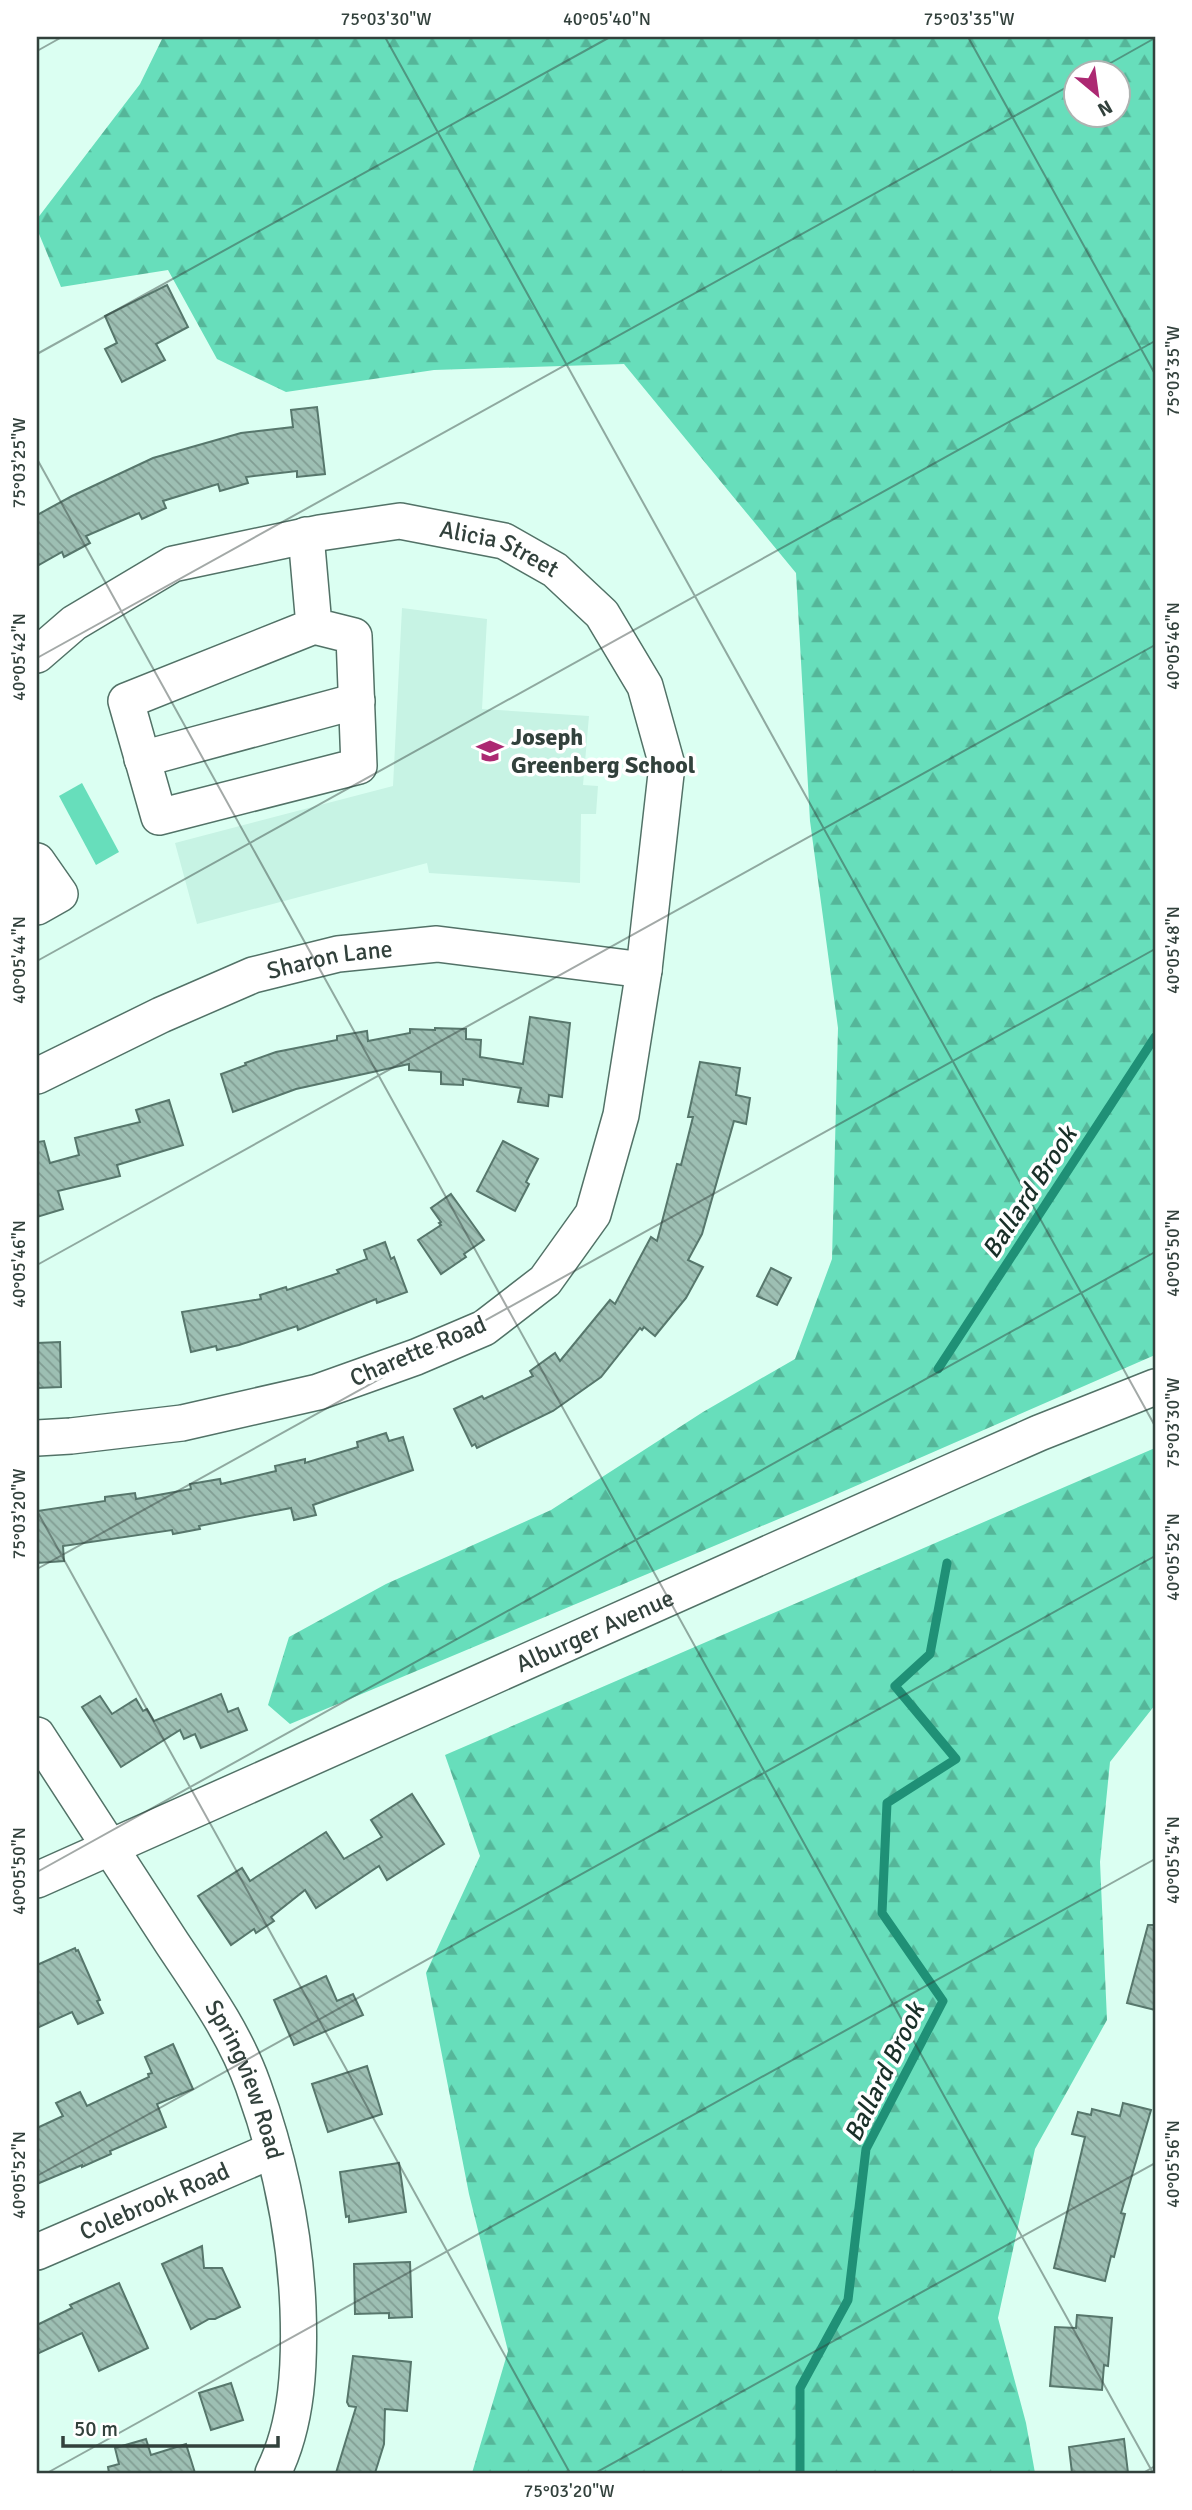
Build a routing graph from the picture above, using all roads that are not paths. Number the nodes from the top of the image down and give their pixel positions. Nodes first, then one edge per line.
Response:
1 (306, 535) junction
2 (314, 626) junction
3 (37, 655) edge
4 (357, 701) junction
5 (142, 759) junction
6 (37, 860) edge
7 (37, 907) edge
8 (644, 970) junction
9 (37, 1076) edge
10 (1155, 1387) edge
11 (37, 1438) edge
12 (37, 1735) edge
13 (111, 1849) junction
14 (37, 1880) edge
15 (272, 2150) junction
16 (37, 2252) edge
17 (273, 2473) edge

1 - 2 street
1 - 3 street, Alicia Street
1 - 8 street, Alicia Street
2 - 4 street
2 - 5 street
4 - 5 street
4 - 5 street
6 - 7 street
8 - 9 street, Sharon Lane
8 - 11 street, Charette Road
10 - 13 street, Alburger Avenue
12 - 13 street, Springview Road
13 - 14 street, Alburger Avenue
13 - 15 street, Springview Road
15 - 16 street, Colebrook Road
15 - 17 street, Springview Road

